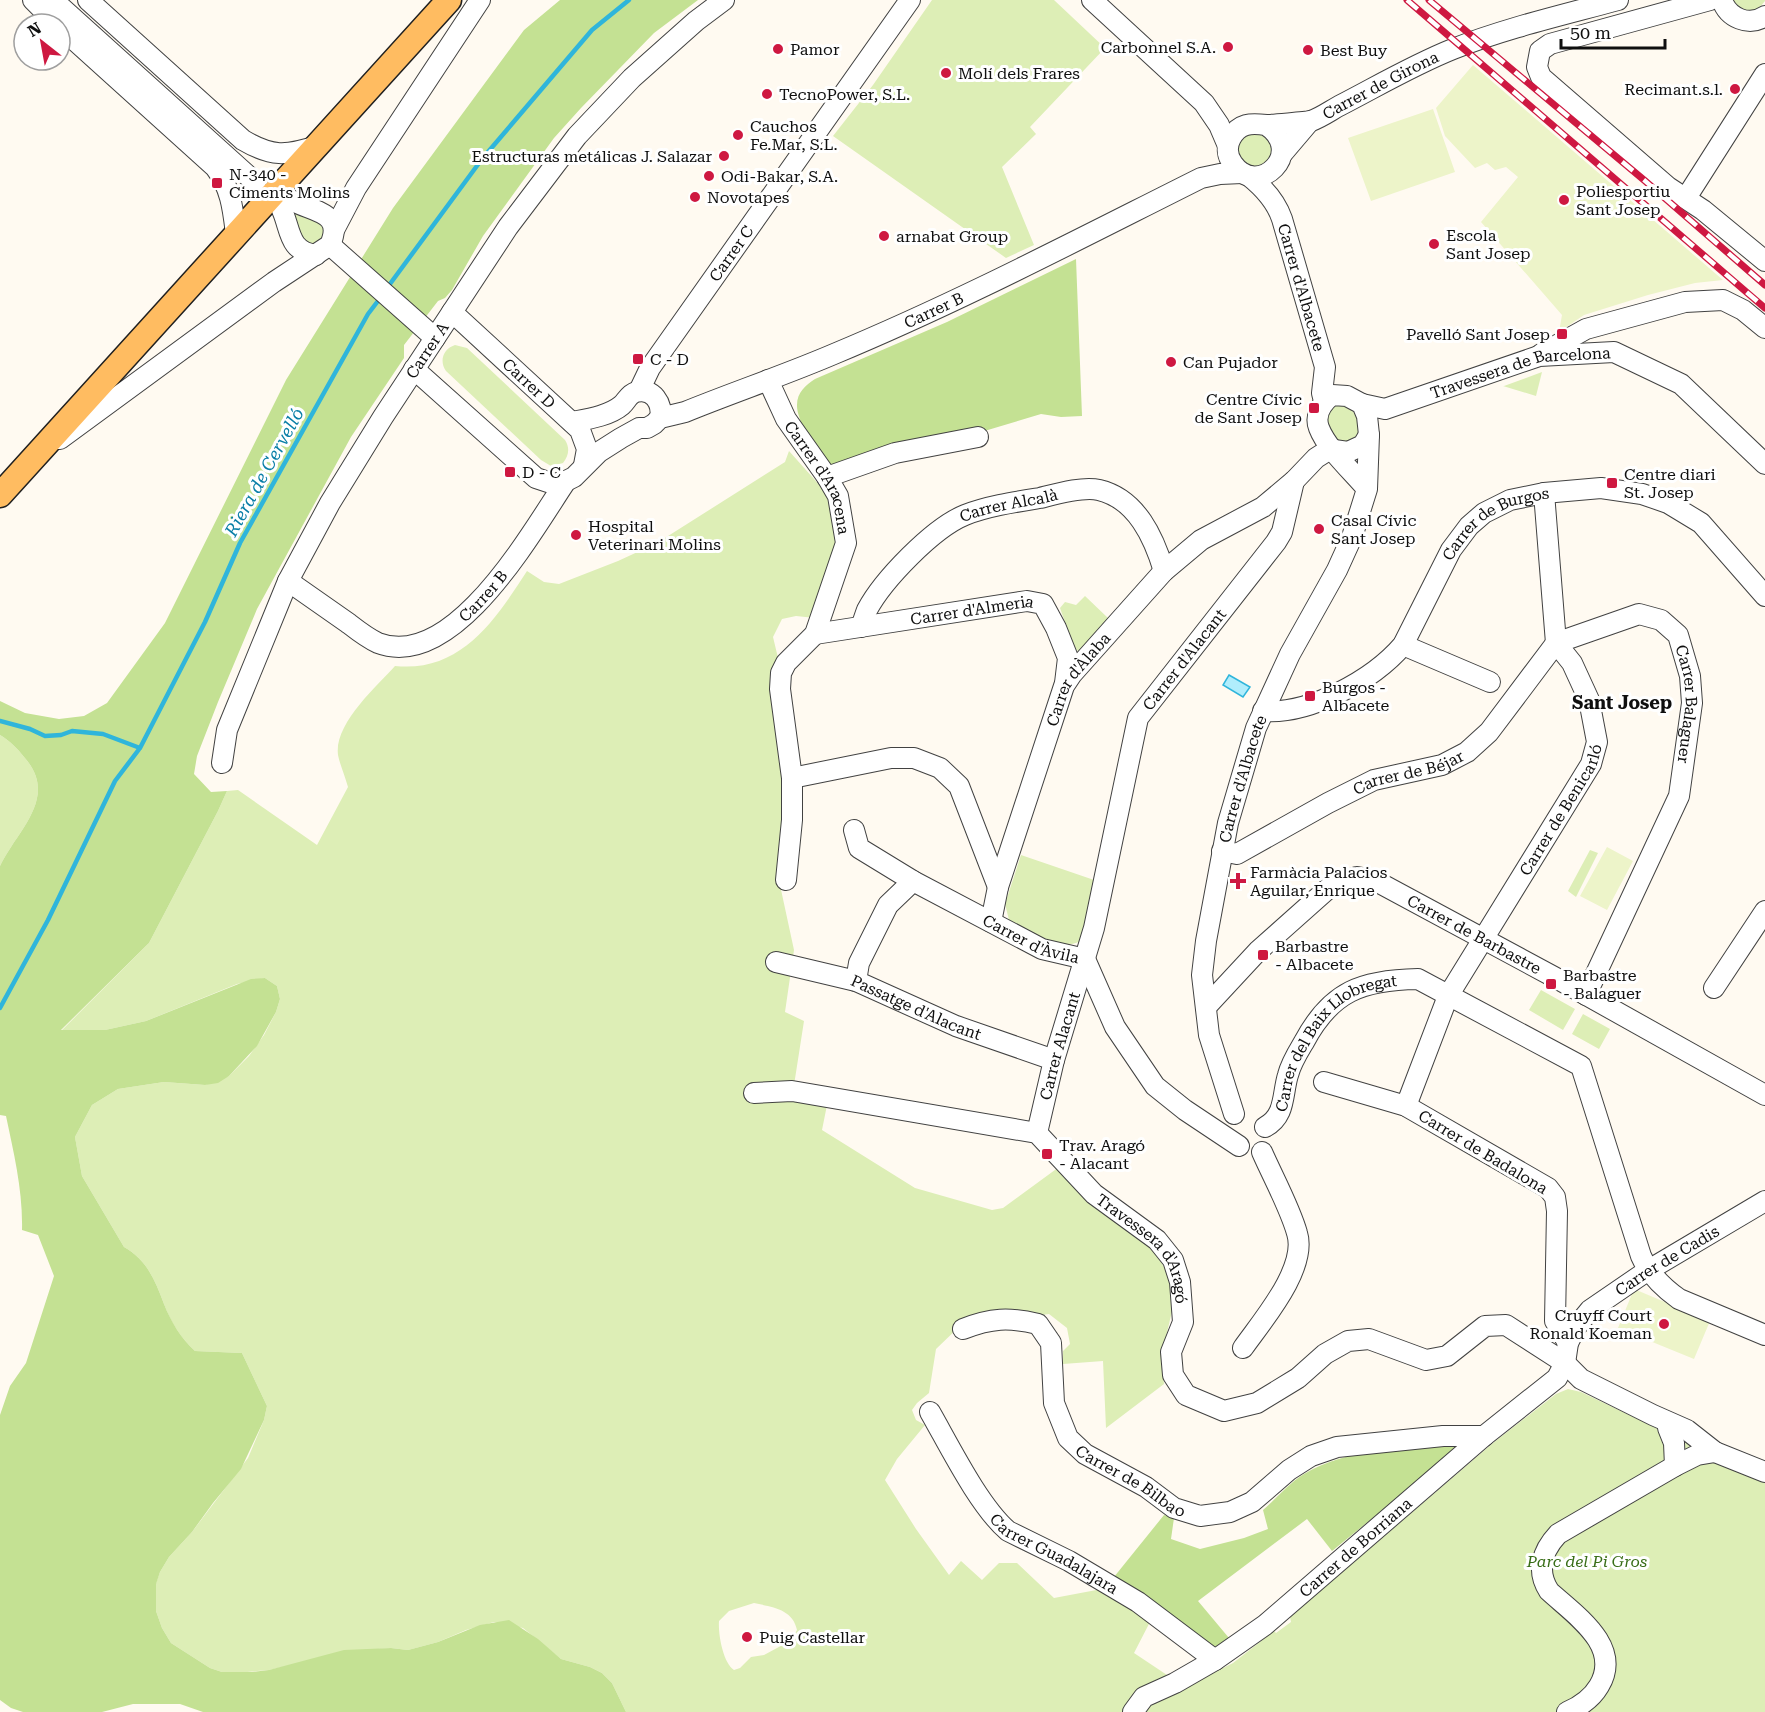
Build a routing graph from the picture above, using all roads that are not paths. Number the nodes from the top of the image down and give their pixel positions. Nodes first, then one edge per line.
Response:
1 (33, 0) edge
2 (53, 0) edge
3 (67, 0) edge
4 (88, 0) edge
5 (449, 0) edge
6 (480, 0) edge
7 (724, 0) edge
8 (910, 0) edge
9 (1092, 0) edge
10 (1618, 0) edge
11 (1717, 1) edge
12 (45, 12) edge
13 (1763, 21) edge
14 (72, 38) edge
15 (1765, 74) edge
16 (1204, 103) junction
17 (1310, 121) junction
18 (1259, 124) junction
19 (317, 146) junction
20 (1228, 146) junction
21 (1280, 159) junction
22 (1246, 174) junction
23 (1201, 178) junction
24 (1686, 198) junction
25 (1278, 207) junction
26 (236, 234) junction
27 (331, 247) junction
28 (1765, 261) edge
29 (452, 312) junction
30 (1623, 319) junction
31 (1765, 328) edge
32 (429, 334) junction
33 (1614, 352) junction
34 (1539, 356) junction
35 (1325, 367) junction
36 (414, 369) junction
37 (768, 380) junction
38 (639, 391) junction
39 (1354, 400) junction
40 (1324, 401) junction
41 (624, 404) junction
42 (1385, 410) junction
43 (660, 418) junction
44 (572, 422) junction
45 (1318, 426) junction
46 (639, 428) junction
47 (1369, 432) junction
48 (978, 437) dead end
49 (1334, 450) junction
50 (34, 458) junction
51 (1316, 458) junction
52 (1765, 464) edge
53 (584, 465) junction
54 (1347, 465) junction
55 (827, 477) junction
56 (566, 481) junction
57 (1294, 481) junction
58 (1367, 489) junction
59 (1544, 493) junction
60 (0, 495) edge
61 (1263, 507) junction
62 (1282, 532) junction
63 (1164, 572) junction
64 (288, 581) junction
65 (1765, 596) edge
66 (861, 627) junction
67 (815, 634) junction
68 (1556, 643) junction
69 (1403, 645) junction
70 (1076, 660) junction
71 (1490, 682) dead end
72 (1263, 711) junction
73 (222, 763) dead end
74 (792, 778) junction
75 (854, 830) dead end
76 (1222, 851) junction
77 (786, 880) dead end
78 (913, 881) junction
79 (998, 887) junction
80 (1765, 911) edge
81 (991, 922) junction
82 (1482, 938) junction
83 (1085, 960) junction
84 (776, 962) dead end
85 (856, 981) junction
86 (1714, 988) dead end
87 (1586, 995) junction
88 (1448, 996) junction
89 (1206, 1007) junction
90 (1054, 1060) junction
91 (1324, 1082) dead end
92 (1224, 1090) junction
93 (754, 1093) dead end
94 (1765, 1095) edge
95 (1406, 1106) junction
96 (1233, 1114) junction
97 (1194, 1116) junction
98 (1260, 1125) junction
99 (1037, 1133) junction
100 (1239, 1146) junction
101 (1262, 1152) junction
102 (1765, 1201) edge
103 (1647, 1271) junction
104 (963, 1329) dead end
105 (1765, 1335) edge
106 (1568, 1343) junction
107 (1243, 1348) dead end
108 (1565, 1363) junction
109 (930, 1412) dead end
110 (1677, 1429) junction
111 (1484, 1436) junction
112 (1706, 1454) junction
113 (1675, 1466) junction
114 (1765, 1472) edge
115 (1215, 1660) junction
116 (1133, 1712) edge
117 (1567, 1712) edge

1 - 12 street
2 - 3 street
4 - 19 street
5 - 19 main road
6 - 27 street
7 - 29 street, Carrer A
8 - 38 street, Carrer C
9 - 16 street
10 - 17 street, Carrer de Girona
11 - 13 street
11 - 24 street
14 - 26 street
15 - 24 street
16 - 18 street
16 - 20 street
17 - 18 street, Carrer de Girona
17 - 21 street, Carrer de Girona
18 - 20 street
18 - 21 street
19 - 26 main road
20 - 22 street
20 - 23 street, Carrer B
21 - 22 street, Carrer de Girona
21 - 25 street, Carrer d'Albacete
22 - 23 street, Carrer B
22 - 25 street, Carrer d'Albacete
23 - 37 street, Carrer B
24 - 28 street
25 - 35 street, Carrer d'Albacete
26 - 50 main road
27 - 27 street
27 - 32 street
27 - 50 street
29 - 32 street, Carrer A
29 - 44 street, Carrer D
30 - 31 street
30 - 33 street
30 - 34 street
32 - 36 street, Carrer A
33 - 34 street, Travessera de Barcelona
33 - 52 street, Travessera de Barcelona
34 - 42 street, Travessera de Barcelona
35 - 39 street, Carrer d'Albacete
35 - 40 street, Carrer d'Albacete
36 - 56 street
36 - 64 street, Carrer A
37 - 43 street, Carrer B
37 - 55 street, Carrer d'Aracena
38 - 41 street
38 - 43 street
39 - 40 street
39 - 42 street
39 - 47 street, Carrer d'Albacete
40 - 45 street, Carrer d'Albacete
41 - 44 street
41 - 46 street
42 - 47 street, Travessera de Barcelona
43 - 46 street, Carrer B
44 - 53 street, Carrer D
45 - 49 street
45 - 57 street
46 - 53 street, Carrer B
47 - 49 street
47 - 58 street, Carrer d'Albacete
48 - 55 street
49 - 51 street
49 - 54 street
50 - 60 main road
51 - 54 street
51 - 57 street
53 - 56 street, Carrer B
54 - 58 street
55 - 67 street, Carrer d'Aracena
56 - 64 street, Carrer B
57 - 61 street, Carrer d'Àlaba
57 - 62 street, Carrer d'Alacant
58 - 72 street, Carrer d'Albacete
59 - 65 street, Carrer de Burgos
59 - 68 street
59 - 69 street, Carrer de Burgos
61 - 62 street
61 - 63 street, Carrer d'Àlaba
62 - 83 street, Carrer d'Alacant
63 - 66 street, Carrer Alcalà
63 - 70 street, Carrer d'Àlaba
64 - 73 street, Carrer A
66 - 67 street, Carrer d'Almeria
66 - 70 street, Carrer d'Almeria
67 - 74 street, Carrer d'Aracena
68 - 76 street, Carrer de Béjar
68 - 82 street, Carrer de Benicarló
68 - 87 street, Carrer Balaguer
69 - 71 street
69 - 72 street, Carrer de Burgos
70 - 79 street, Carrer d'Àlaba
72 - 76 street, Carrer d'Albacete
74 - 77 street, Carrer d'Aracena
74 - 79 street
75 - 78 street, Carrer d'Àvila
76 - 89 street, Carrer d'Albacete
78 - 81 street, Carrer d'Àvila
78 - 85 street
79 - 81 street, Carrer d'Àlaba
80 - 86 street
81 - 83 street, Carrer d'Àvila
82 - 87 street, Carrer de Barbastre
82 - 88 street, Carrer de Benicarló
82 - 89 street, Carrer de Barbastre
83 - 90 street, Carrer Alacant
83 - 97 street, Carrer d'Àvila
84 - 85 street, Passatge d'Alacant
85 - 90 street, Passatge d'Alacant
87 - 94 street, Carrer de Barbastre
88 - 95 street, Carrer de Benicarló
88 - 98 street, Carrer del Baix Llobregat
88 - 103 street, Carrer del Baix Llobregat
89 - 92 street, Carrer d'Albacete
90 - 99 street, Carrer Alacant
91 - 95 street
92 - 96 street, Carrer d'Albacete
92 - 97 street
92 - 98 street, Carrer d'Albacete
93 - 99 street
95 - 106 street, Carrer de Badalona
96 - 98 street
96 - 100 street, Carrer d'Albacete
97 - 100 street, Carrer d'Àvila
98 - 101 street
99 - 108 street, Travessera d'Aragó
100 - 101 street
101 - 107 street
102 - 103 street, Carrer de Cadis
103 - 105 street
103 - 106 street, Carrer de Cadis
104 - 111 street, Carrer de Bilbao
106 - 108 street, Carrer de Cadis
108 - 110 street, Travessera d'Aragó
108 - 111 street, Carrer de Borriana
109 - 115 street, Carrer Guadalajara
110 - 112 street, Travessera d'Aragó
110 - 113 street
111 - 115 street, Carrer de Borriana
112 - 113 street
112 - 114 street, Travessera d'Aragó
113 - 117 street
115 - 116 street, Carrer de Borriana

